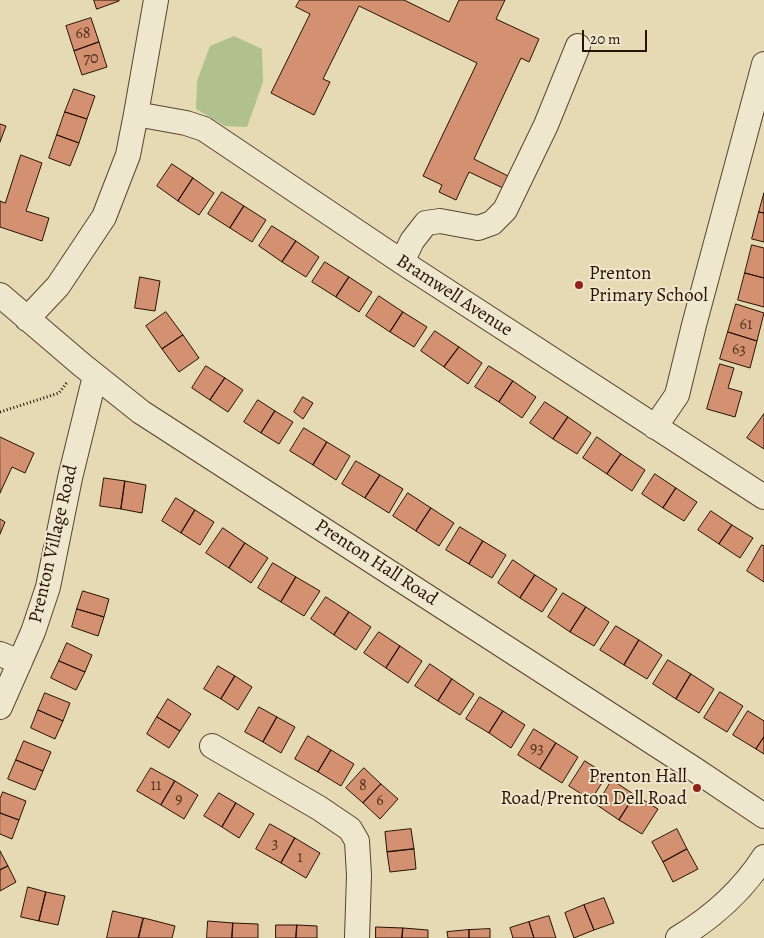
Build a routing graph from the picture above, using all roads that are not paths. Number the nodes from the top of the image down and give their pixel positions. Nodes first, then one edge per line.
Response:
1 (156, 0) edge
2 (578, 46) dead end
3 (764, 64) edge
4 (136, 114) junction
5 (402, 262) junction
6 (0, 295) edge
7 (27, 319) junction
8 (88, 370) junction
9 (654, 428) junction
10 (764, 497) edge
11 (10, 658) edge
12 (0, 707) edge
13 (212, 746) dead end
14 (764, 816) edge
15 (764, 857) edge
16 (357, 938) edge
17 (678, 938) edge

1 - 4 street
2 - 5 street
3 - 9 street
4 - 5 street, Bramwell Avenue
4 - 7 street
5 - 9 street, Bramwell Avenue
6 - 7 street, Prenton Hall Road
7 - 8 street, Prenton Hall Road
8 - 11 street, Prenton Village Road
8 - 14 street, Prenton Hall Road
9 - 10 street, Bramwell Avenue
11 - 12 street, Prenton Village Road
13 - 16 street
15 - 17 street

